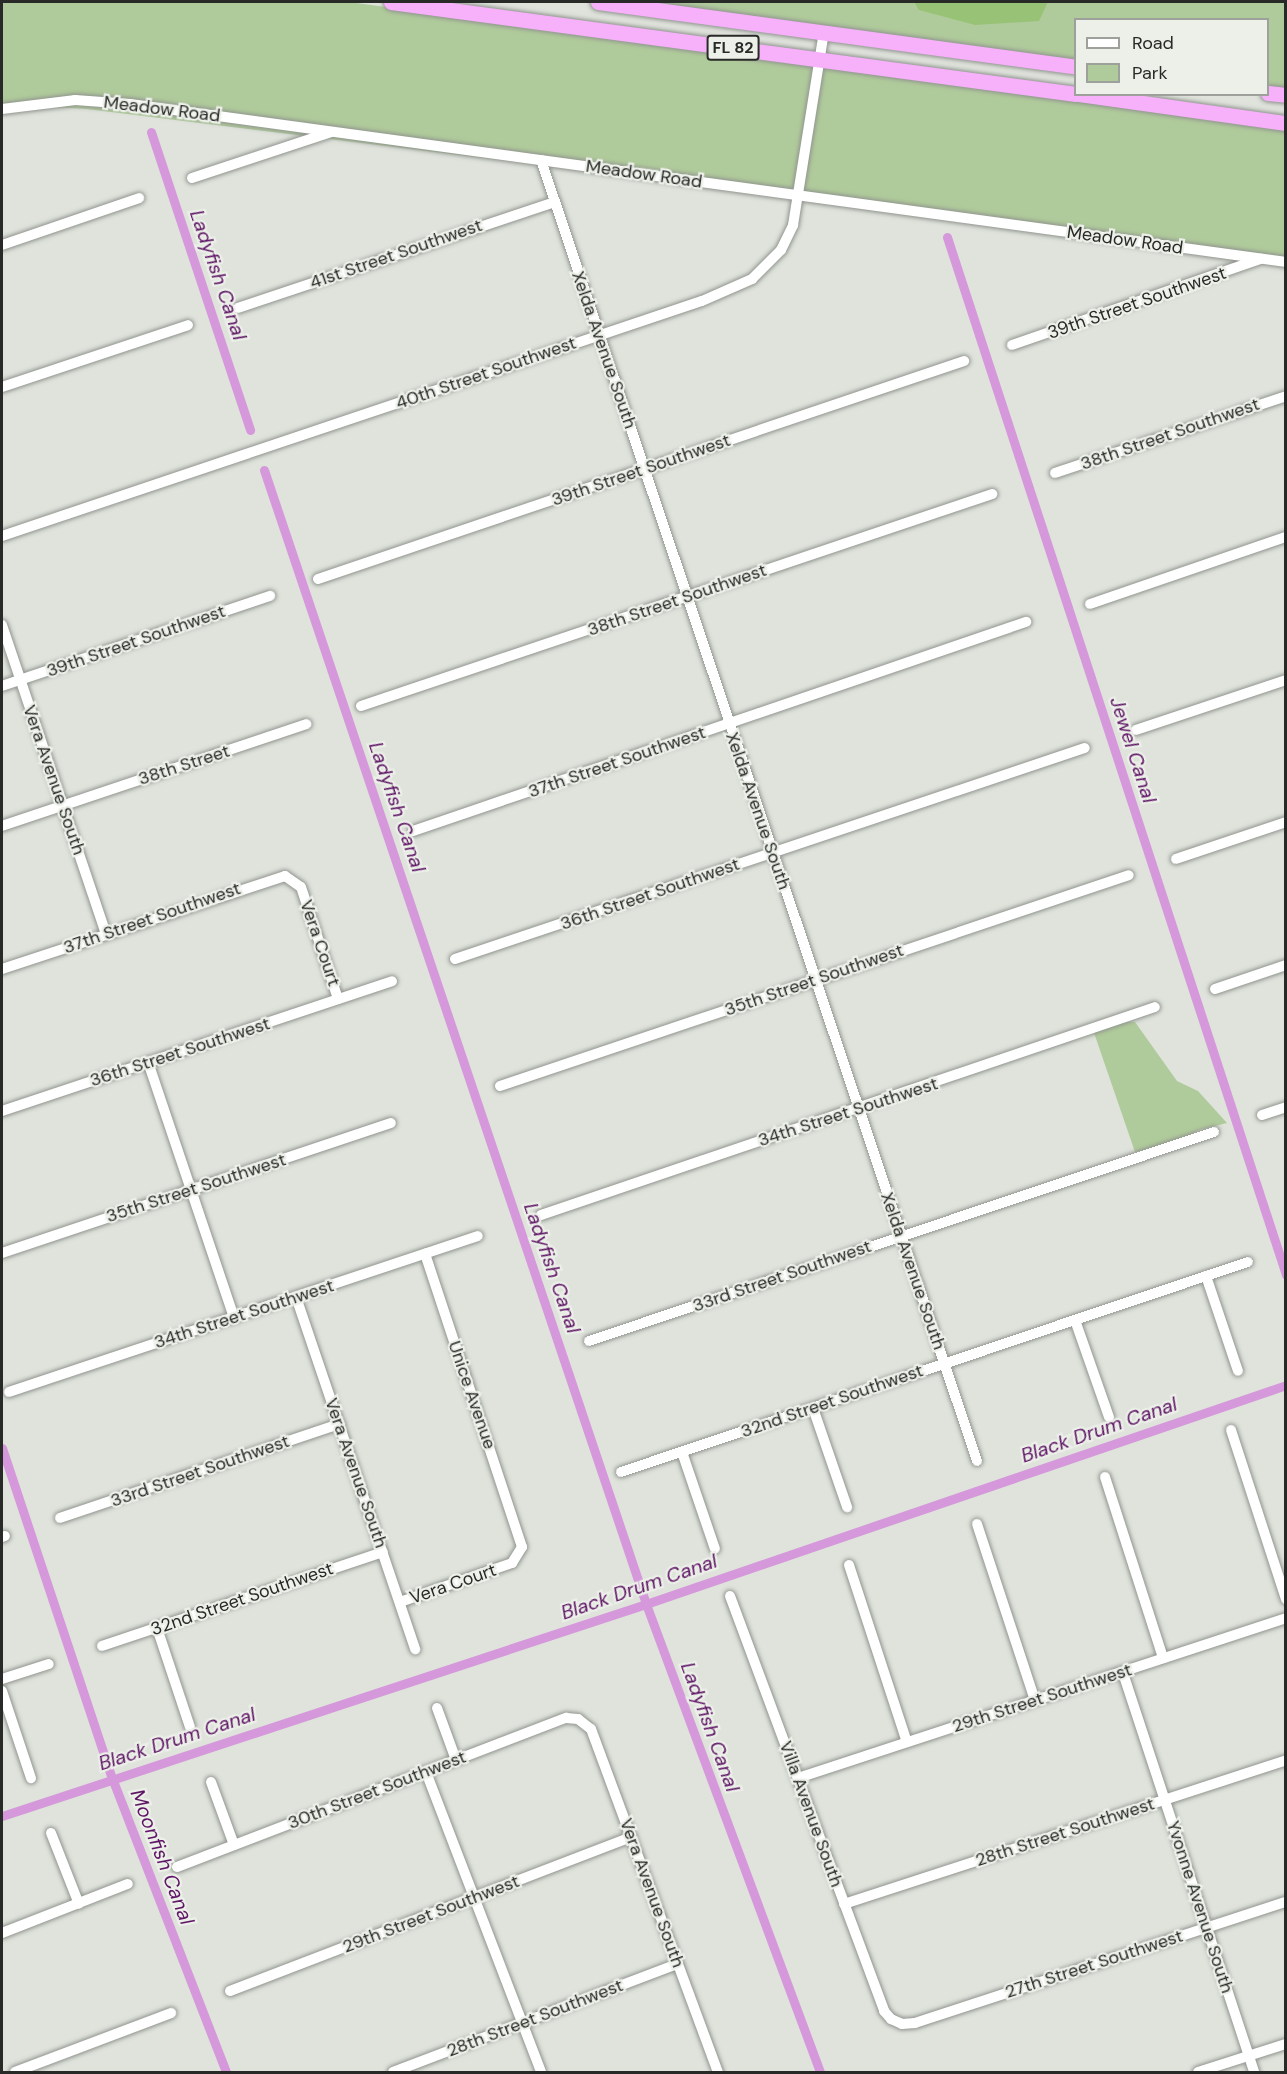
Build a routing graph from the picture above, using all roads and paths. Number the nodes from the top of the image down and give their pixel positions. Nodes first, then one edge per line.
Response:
1 (391, 2) edge
2 (598, 2) edge
3 (824, 32) junction
4 (820, 59) junction
5 (1074, 67) edge
6 (1269, 93) edge
7 (1074, 94) edge
8 (1091, 96) edge
9 (1286, 96) edge
10 (2, 109) edge
11 (1199, 111) junction
12 (1286, 113) edge
13 (1286, 123) edge
14 (334, 131) junction
15 (541, 160) junction
16 (192, 178) dead end
17 (799, 194) junction
18 (139, 198) dead end
19 (554, 202) junction
20 (2, 245) edge
21 (1261, 259) junction
22 (1286, 262) edge
23 (238, 308) dead end
24 (188, 325) dead end
25 (600, 335) junction
26 (1012, 345) dead end
27 (964, 361) dead end
28 (2, 387) edge
29 (1286, 396) edge
30 (644, 469) junction
31 (1055, 473) dead end
32 (992, 494) dead end
33 (2, 536) edge
34 (1286, 537) edge
35 (318, 579) dead end
36 (270, 596) dead end
37 (687, 597) junction
38 (1090, 604) dead end
39 (1026, 622) dead end
40 (2, 625) edge
41 (20, 679) junction
42 (1286, 680) edge
43 (2, 686) edge
44 (361, 706) dead end
45 (306, 724) dead end
46 (729, 724) junction
47 (1136, 730) dead end
48 (1085, 748) dead end
49 (63, 806) junction
50 (1286, 822) edge
51 (2, 826) edge
52 (413, 831) dead end
53 (773, 852) junction
54 (1176, 859) dead end
55 (1129, 875) dead end
56 (301, 887) joint
57 (106, 934) junction
58 (455, 959) dead end
59 (1286, 965) edge
60 (2, 969) edge
61 (815, 980) junction
62 (392, 981) dead end
63 (1215, 989) dead end
64 (338, 999) junction
65 (1155, 1007) dead end
66 (148, 1062) junction
67 (500, 1086) dead end
68 (1286, 1107) edge
69 (858, 1108) junction
70 (2, 1111) edge
71 (1263, 1114) dead end
72 (391, 1124) dead end
73 (1214, 1132) dead end
74 (190, 1190) junction
75 (541, 1215) dead end
76 (478, 1236) dead end
77 (902, 1236) junction
78 (2, 1253) edge
79 (425, 1254) junction
80 (1248, 1262) dead end
81 (1206, 1276) junction
82 (296, 1297) junction
83 (234, 1318) junction
84 (1075, 1320) junction
85 (589, 1341) dead end
86 (944, 1364) junction
87 (1238, 1371) dead end
88 (9, 1392) dead end
89 (813, 1408) junction
90 (1109, 1417) dead end
91 (340, 1424) junction
92 (1231, 1430) dead end
93 (682, 1452) junction
94 (977, 1461) dead end
95 (621, 1472) dead end
96 (1105, 1477) dead end
97 (846, 1507) dead end
98 (60, 1518) dead end
99 (977, 1524) dead end
100 (520, 1536) joint
101 (715, 1549) dead end
102 (383, 1552) junction
103 (849, 1565) dead end
104 (730, 1596) dead end
105 (1286, 1599) edge
106 (400, 1602) junction
107 (1286, 1618) edge
108 (157, 1628) junction
109 (102, 1646) dead end
110 (415, 1649) dead end
111 (1163, 1658) junction
112 (49, 1664) dead end
113 (1123, 1672) junction
114 (2, 1680) edge
115 (2, 1691) edge
116 (1035, 1700) junction
117 (437, 1708) dead end
118 (578, 1719) joint
119 (190, 1727) dead end
120 (908, 1742) junction
121 (456, 1760) junction
122 (1286, 1760) edge
123 (426, 1772) junction
124 (31, 1778) dead end
125 (798, 1778) junction
126 (210, 1782) dead end
127 (1164, 1799) junction
128 (51, 1833) dead end
129 (631, 1837) junction
130 (234, 1845) junction
131 (177, 1867) dead end
132 (128, 1884) dead end
133 (474, 1897) junction
134 (1286, 1902) edge
135 (79, 1904) junction
136 (844, 1904) junction
137 (1206, 1928) junction
138 (2, 1933) edge
139 (678, 1964) junction
140 (230, 1991) dead end
141 (171, 2013) dead end
142 (522, 2023) junction
143 (902, 2024) joint
144 (1286, 2044) edge
145 (1249, 2056) junction
146 (15, 2073) edge
147 (393, 2073) edge
148 (541, 2073) edge
149 (718, 2073) edge
150 (1198, 2073) edge
151 (1254, 2073) edge

1 - 4 highway, FL 82
2 - 3 highway, FL 82
3 - 4 street, 40th Street Southwest
3 - 5 highway, FL 82
4 - 7 highway, FL 82
4 - 17 street, 40th Street Southwest
6 - 9 highway
8 - 11 highway, FL 82
10 - 14 street, Meadow Road
11 - 12 highway
11 - 13 highway, FL 82
14 - 15 street, Meadow Road
14 - 16 street
15 - 17 street, Meadow Road
15 - 19 street, Xelda Avenue South
17 - 21 street, Meadow Road
17 - 25 street, 40th Street Southwest
18 - 20 street
19 - 23 street, 41st Street Southwest
19 - 25 street, Xelda Avenue South
21 - 22 street, Meadow Road
21 - 26 street, 39th Street Southwest
24 - 28 street
25 - 30 street, Xelda Avenue South
25 - 33 street, 40th Street Southwest
27 - 30 street, 39th Street Southwest
29 - 31 street, 38th Street Southwest
30 - 35 street, 39th Street Southwest
30 - 37 street, Xelda Avenue South
32 - 37 street, 38th Street Southwest
34 - 38 street
36 - 41 street, 39th Street Southwest
37 - 44 street, 38th Street Southwest
37 - 46 street, Xelda Avenue South
39 - 46 street, 37th Street Southwest
40 - 41 street, Vera Avenue South
41 - 43 street, 39th Street Southwest
41 - 49 street, Vera Avenue South
42 - 47 street
45 - 49 street, 38th Street
46 - 52 street, 37th Street Southwest
46 - 53 street, Xelda Avenue South
48 - 53 street, 36th Street Southwest
49 - 51 street
49 - 57 street, Vera Avenue South
50 - 54 street
53 - 58 street, 36th Street Southwest
53 - 61 street, Xelda Avenue South
55 - 61 street, 35th Street Southwest
56 - 57 street, 37th Street Southwest
56 - 64 street, Vera Court
57 - 60 street, 37th Street Southwest
59 - 63 street
61 - 67 street, 35th Street Southwest
61 - 69 street, Xelda Avenue South
62 - 64 street, 36th Street Southwest
64 - 66 street, 36th Street Southwest
65 - 69 street, 34th Street Southwest
66 - 70 street, 36th Street Southwest
66 - 74 street
68 - 71 street
69 - 75 street, 34th Street Southwest
69 - 77 street, Xelda Avenue South
72 - 74 street, 35th Street Southwest
73 - 77 street, 33rd Street Southwest
74 - 78 street, 35th Street Southwest
74 - 83 street
76 - 79 street, 34th Street Southwest
77 - 85 street, 33rd Street Southwest
77 - 86 street, Xelda Avenue South
79 - 82 street, 34th Street Southwest
79 - 100 street, Unice Avenue
80 - 81 street, 32nd Street Southwest
81 - 84 street, 32nd Street Southwest
81 - 87 street
82 - 83 street, 34th Street Southwest
82 - 91 street, Vera Avenue South
83 - 88 street, 34th Street Southwest
84 - 86 street, 32nd Street Southwest
84 - 90 street
86 - 89 street, 32nd Street Southwest
86 - 94 street, Xelda Avenue South
89 - 93 street, 32nd Street Southwest
89 - 97 street
91 - 98 street, 33rd Street Southwest
91 - 102 street, Vera Avenue South
92 - 105 street
93 - 95 street, 32nd Street Southwest
93 - 101 street
96 - 111 street
99 - 116 street
100 - 106 street, Vera Court
102 - 106 street, Vera Avenue South
102 - 108 street, 32nd Street Southwest
103 - 120 street
104 - 125 street, Villa Avenue South
106 - 110 street, Vera Avenue South
107 - 111 street, 29th Street Southwest
108 - 109 street, 32nd Street Southwest
108 - 119 street
111 - 113 street, 29th Street Southwest
112 - 114 street
113 - 116 street, 29th Street Southwest
113 - 127 street, Yvonne Avenue South
115 - 124 street
116 - 120 street, 29th Street Southwest
117 - 121 street
118 - 121 street, 30th Street Southwest
118 - 129 street, Vera Avenue South
120 - 125 street, 29th Street Southwest
121 - 123 street, 30th Street Southwest
122 - 127 street, 28th Street Southwest
123 - 130 street, 30th Street Southwest
123 - 133 street
125 - 136 street, Villa Avenue South
126 - 130 street
127 - 136 street, 28th Street Southwest
127 - 137 street, Yvonne Avenue South
128 - 135 street
129 - 133 street, 29th Street Southwest
129 - 139 street, Vera Avenue South
130 - 131 street, 30th Street Southwest
132 - 135 street
133 - 140 street, 29th Street Southwest
133 - 142 street
134 - 137 street, 27th Street Southwest
135 - 138 street
136 - 143 street, Villa Avenue South
137 - 143 street, 27th Street Southwest
137 - 145 street, Yvonne Avenue South
139 - 142 street, 28th Street Southwest
139 - 149 street, Vera Avenue South
141 - 146 street
142 - 147 street, 28th Street Southwest
142 - 148 street
144 - 145 street
145 - 150 street
145 - 151 street, Yvonne Avenue South

